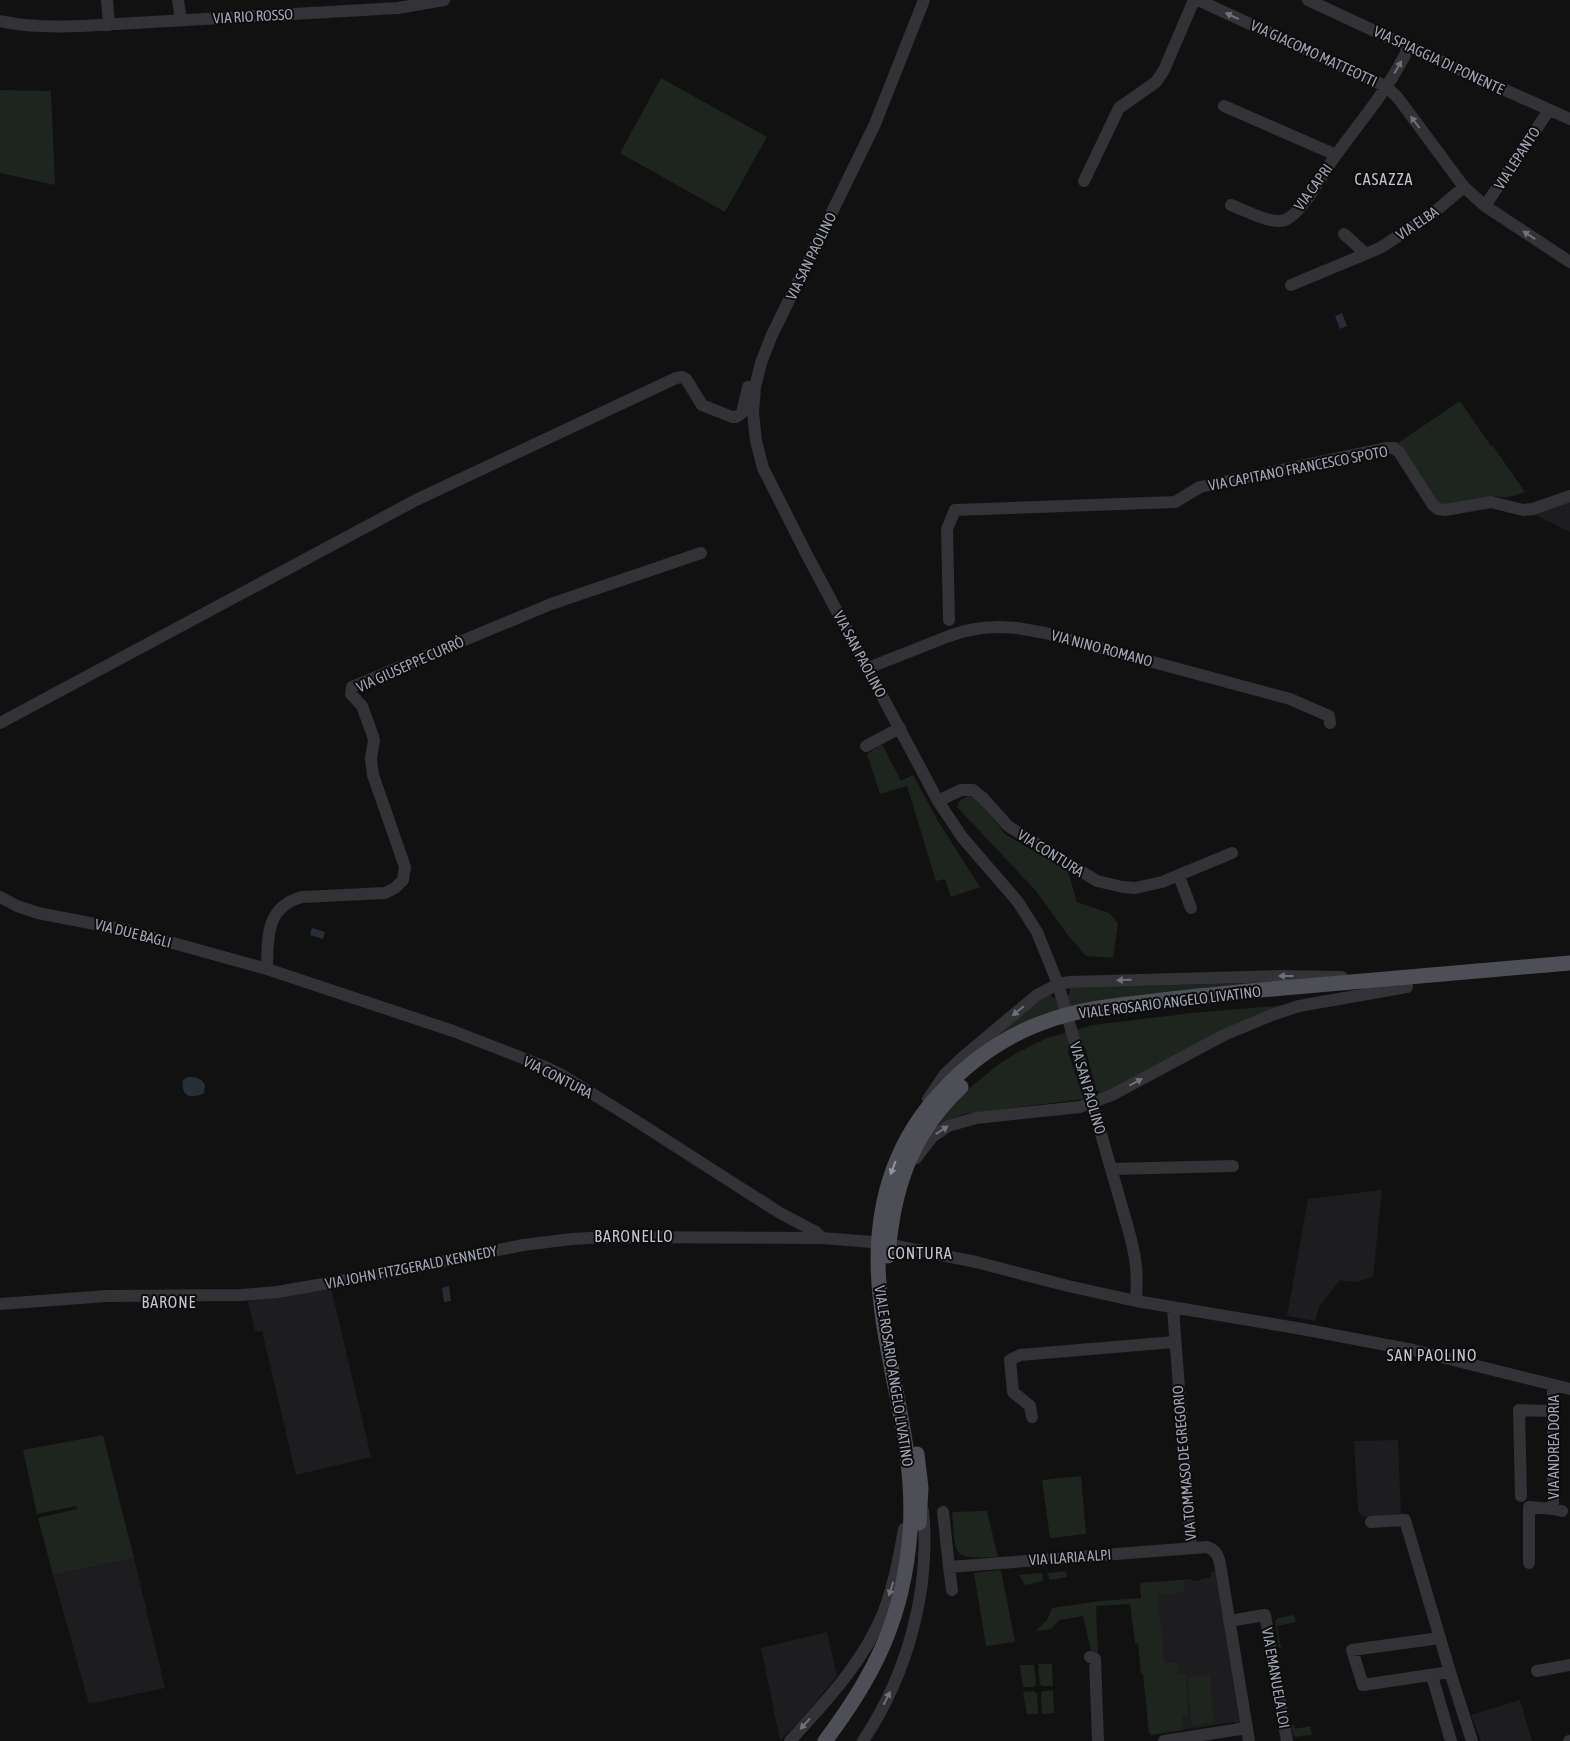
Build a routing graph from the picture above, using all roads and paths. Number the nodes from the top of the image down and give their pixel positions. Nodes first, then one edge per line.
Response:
1 (107, 0) edge
2 (178, 0) edge
3 (444, 0) edge
4 (924, 0) edge
5 (1194, 0) edge
6 (1198, 0) edge
7 (1308, 0) edge
8 (1215, 4) edge
9 (181, 20) junction
10 (0, 21) edge
11 (109, 25) junction
12 (1410, 47) junction
13 (1386, 87) junction
14 (1224, 106) dead end
15 (1549, 110) junction
16 (1570, 119) edge
17 (1336, 155) junction
18 (1084, 181) dead end
19 (1464, 188) junction
20 (1231, 205) dead end
21 (1486, 206) junction
22 (1344, 234) dead end
23 (1366, 254) junction
24 (1570, 262) edge
25 (1291, 285) dead end
26 (755, 387) junction
27 (1570, 496) edge
28 (701, 553) dead end
29 (949, 620) dead end
30 (868, 668) junction
31 (0, 723) edge
32 (1330, 723) dead end
33 (900, 728) junction
34 (866, 746) dead end
35 (938, 801) junction
36 (1232, 853) dead end
37 (1179, 876) junction
38 (0, 897) edge
39 (1191, 908) dead end
40 (1570, 963) edge
41 (267, 968) junction
42 (1570, 971) edge
43 (1406, 982) junction
44 (1060, 990) junction
45 (1092, 1103) junction
46 (914, 1124) junction
47 (1233, 1166) dead end
48 (1111, 1169) junction
49 (901, 1181) junction
50 (822, 1238) junction
51 (872, 1242) dead end
52 (896, 1246) dead end
53 (1136, 1302) junction
54 (0, 1304) edge
55 (1169, 1308) junction
56 (1171, 1342) junction
57 (1553, 1385) junction
58 (1570, 1389) edge
59 (1552, 1411) junction
60 (1032, 1417) dead end
61 (915, 1489) junction
62 (1521, 1496) dead end
63 (943, 1512) dead end
64 (1371, 1522) dead end
65 (1190, 1548) junction
66 (1529, 1563) dead end
67 (949, 1566) junction
68 (952, 1590) dead end
69 (1229, 1621) junction
70 (1440, 1638) junction
71 (1090, 1657) dead end
72 (1570, 1665) edge
73 (1537, 1671) dead end
74 (1450, 1672) junction
75 (1432, 1676) junction
76 (1248, 1735) edge
77 (790, 1741) edge
78 (825, 1741) edge
79 (838, 1741) edge
80 (863, 1741) edge
81 (1098, 1741) edge
82 (1164, 1741) edge
83 (1287, 1741) edge
84 (1451, 1741) edge
85 (1472, 1741) edge

1 - 11 street
2 - 9 street
3 - 9 street, VIA RIO ROSSO
4 - 26 street, VIA SAN PAOLINO
5 - 18 street
6 - 8 street, VIA GIACOMO MATTEOTTI
7 - 12 street, VIA SPIAGGIA DI PONENTE
13 -> 8 street, VIA GIACOMO MATTEOTTI
9 - 11 street, VIA RIO ROSSO
10 - 11 street, VIA RIO ROSSO
13 -> 12 street, VIA CAPRI
12 - 15 street, VIA SPIAGGIA DI PONENTE
13 - 17 street, VIA CAPRI
19 -> 13 street, VIA GIACOMO MATTEOTTI
14 - 17 street, VIA CAPRI
15 - 16 street, VIA SPIAGGIA DI PONENTE
15 - 21 street, VIA LEPANTO
17 - 20 street, VIA CAPRI
19 - 21 street, VIA GIACOMO MATTEOTTI
19 - 23 street, VIA ELBA
24 -> 21 street, VIA GIACOMO MATTEOTTI
22 - 23 street
23 - 25 street, VIA ELBA
26 - 30 street, VIA SAN PAOLINO
26 - 31 street
27 - 29 street, VIA CAPITANO FRANCESCO SPOTO
28 - 41 street, VIA GIUSEPPE CURRÒ
30 - 32 street, VIA NINO ROMANO
30 - 33 street, VIA SAN PAOLINO
33 - 34 street
33 - 35 street, VIA SAN PAOLINO
35 - 37 street, VIA CONTURA
35 - 44 street, VIA SAN PAOLINO
36 - 37 street, VIA CONTURA
37 - 39 street
38 - 41 street, VIA DUE BAGLI
40 - 43 main road, VIALE ROSARIO ANGELO LIVATINO
41 - 50 street, VIA CONTURA
42 - 43 main road, VIALE ROSARIO ANGELO LIVATINO
43 -> 44 street
45 -> 43 street
43 - 46 main road, VIALE ROSARIO ANGELO LIVATINO
43 - 49 main road, VIALE ROSARIO ANGELO LIVATINO
44 - 45 street, VIA SAN PAOLINO
44 -> 46 street
45 - 48 street, VIA SAN PAOLINO
49 -> 45 street
46 -> 61 main road, VIALE ROSARIO ANGELO LIVATINO
47 - 48 street
48 - 53 street, VIA SAN PAOLINO
49 - 61 main road, VIALE ROSARIO ANGELO LIVATINO
50 - 51 street
50 - 54 street, VIA JOHN FITZGERALD KENNEDY
52 - 53 street
53 - 55 street
55 - 56 street, VIA TOMMASO DE GREGORIO
55 - 57 street
56 - 60 street
56 - 65 street, VIA TOMMASO DE GREGORIO
57 - 58 street
57 - 59 street, VIA ANDREA DORIA
59 - 62 street
59 - 66 street, VIA ANDREA DORIA
61 -> 77 street
61 - 78 main road, VIALE ROSARIO ANGELO LIVATINO
61 - 79 main road, VIALE ROSARIO ANGELO LIVATINO
80 -> 61 street
63 - 67 street
64 - 70 street
65 - 67 street, VIA ILARIA ALPI
65 - 69 street, VIA TOMMASO DE GREGORIO
67 - 68 street
69 - 76 street, VIA TOMMASO DE GREGORIO
69 - 83 street, VIA EMANUELA LOI
70 - 74 street
70 - 75 street
71 - 81 street
72 - 73 street
74 - 75 street
74 - 85 street
75 - 84 street
76 - 82 street

